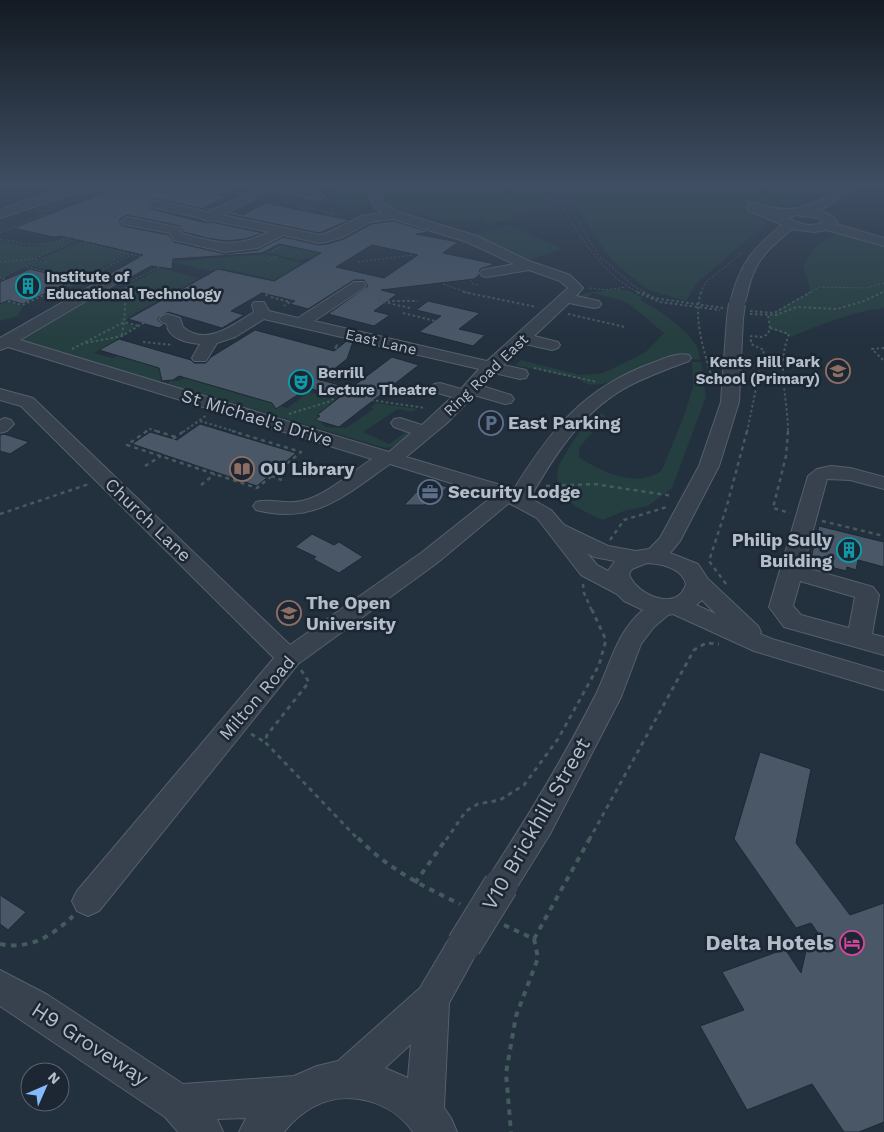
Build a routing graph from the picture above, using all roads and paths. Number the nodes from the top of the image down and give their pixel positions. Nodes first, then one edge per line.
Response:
1 (61, 236) dead end
2 (99, 236) edge
3 (177, 236) edge
4 (272, 236) edge
5 (304, 236) edge
6 (333, 236) edge
7 (464, 236) edge
8 (582, 236) edge
9 (587, 236) edge
10 (774, 236) edge
11 (864, 236) edge
12 (69, 237) junction
13 (0, 239) edge
14 (884, 242) edge
15 (282, 246) dead end
16 (747, 248) dead end
17 (192, 252) dead end
18 (268, 253) dead end
19 (133, 254) junction
20 (355, 254) dead end
21 (414, 255) dead end
22 (277, 256) dead end
23 (147, 258) dead end
24 (172, 258) dead end
25 (346, 259) dead end
26 (35, 260) junction
27 (267, 261) dead end
28 (0, 262) edge
29 (358, 262) dead end
30 (48, 263) dead end
31 (161, 266) dead end
32 (529, 266) junction
33 (24, 267) junction
34 (87, 276) dead end
35 (2, 279) edge
36 (483, 279) joint
37 (470, 280) dead end
38 (81, 281) dead end
39 (110, 281) joint
40 (884, 283) edge
41 (126, 284) junction
42 (443, 284) dead end
43 (72, 285) dead end
44 (359, 285) dead end
45 (56, 286) dead end
46 (63, 286) junction
47 (634, 286) junction
48 (628, 287) junction
49 (125, 289) junction
50 (884, 291) edge
51 (571, 293) junction
52 (485, 296) junction
53 (165, 299) dead end
54 (482, 299) dead end
55 (375, 300) dead end
56 (8, 301) dead end
57 (379, 301) junction
58 (418, 301) dead end
59 (594, 304) dead end
60 (699, 307) junction
61 (410, 308) dead end
62 (737, 310) junction
63 (552, 311) junction
64 (403, 313) dead end
65 (167, 319) dead end
66 (435, 321) dead end
67 (124, 322) junction
68 (145, 322) dead end
69 (301, 323) junction
70 (139, 326) junction
71 (625, 327) dead end
72 (770, 328) junction
73 (123, 336) junction
74 (212, 338) junction
75 (522, 338) junction
76 (4, 340) edge
77 (82, 343) junction
78 (552, 345) dead end
79 (884, 348) edge
80 (69, 350) dead end
81 (200, 358) dead end
82 (683, 358) dead end
83 (884, 362) edge
84 (491, 367) junction
85 (520, 374) dead end
86 (440, 388) dead end
87 (467, 391) junction
88 (716, 391) dead end
89 (0, 394) edge
90 (336, 396) dead end
91 (506, 399) dead end
92 (371, 400) dead end
93 (220, 407) junction
94 (588, 407) junction
95 (425, 408) dead end
96 (612, 411) dead end
97 (287, 414) dead end
98 (200, 421) junction
99 (400, 423) dead end
100 (425, 432) junction
101 (161, 456) junction
102 (390, 458) junction
103 (145, 466) dead end
104 (215, 474) junction
105 (271, 476) junction
106 (104, 478) junction
107 (282, 480) dead end
108 (884, 483) edge
109 (201, 485) dead end
110 (677, 489) dead end
111 (517, 494) junction
112 (673, 496) junction
113 (263, 506) dead end
114 (0, 514) edge
115 (805, 517) junction
116 (680, 522) junction
117 (557, 528) junction
118 (884, 536) edge
119 (602, 552) junction
120 (645, 557) junction
121 (589, 570) junction
122 (790, 571) junction
123 (689, 573) junction
124 (731, 590) dead end
125 (625, 591) junction
126 (669, 605) junction
127 (859, 639) junction
128 (629, 642) junction
129 (725, 645) dead end
130 (762, 645) junction
131 (884, 646) edge
132 (289, 658) junction
133 (884, 681) edge
134 (415, 882) junction
135 (88, 901) joint
136 (466, 907) dead end
137 (500, 923) dead end
138 (534, 939) junction
139 (0, 944) edge
140 (0, 987) edge
141 (432, 1000) junction
142 (347, 1079) junction
143 (297, 1095) junction
144 (180, 1103) junction
145 (430, 1123) edge
146 (203, 1132) edge
147 (259, 1132) edge
148 (511, 1132) edge

1 - 12 path
2 - 19 path
3 - 4 street
5 - 6 street
7 - 32 street
8 - 48 path
9 - 47 path
10 - 62 street
11 - 14 street
12 - 13 path
12 - 26 path
15 - 18 path
16 - 60 path
17 - 24 path
19 - 23 path
19 - 34 path
20 - 25 path
21 - 29 path
22 - 27 path
26 - 28 path
26 - 30 path
26 - 33 path
31 - 41 path
32 - 36 street
32 - 51 street
33 - 35 path
33 - 38 path
36 - 37 path
39 - 41 path
39 - 76 street
40 - 62 path
41 - 49 path
42 - 52 path
43 - 46 path
44 - 69 street
45 - 46 path
46 - 56 path
47 - 48 path
47 - 60 path
48 - 51 path
48 - 60 path
49 - 53 path
49 - 67 path
50 - 72 path
51 - 59 street
51 - 63 street, Ring Road East
52 - 54 path
52 - 63 path
55 - 57 path
57 - 58 path
57 - 61 path
60 - 62 path
60 - 88 path
62 - 116 street
63 - 71 path
63 - 75 street, Ring Road East
64 - 66 path
65 - 74 street, East Lane
67 - 70 path
67 - 73 path
67 - 77 path
68 - 70 path
69 - 74 street, East Lane
69 - 84 street, East Lane
70 - 73 path
72 - 115 path
72 - 124 path
73 - 77 path
74 - 81 street
75 - 78 street
75 - 84 street, Ring Road East
76 - 93 street, St Michael's Drive
77 - 80 path
79 - 83 path
82 - 94 street, Milton Road
84 - 85 street, East Lane
84 - 87 street, Ring Road East
86 - 87 street
87 - 91 street
87 - 100 street, Ring Road East
89 - 106 street, Church Lane
90 - 97 path
92 - 95 path
93 - 98 path
93 - 102 street, St Michael's Drive
94 - 96 street
94 - 111 street, Milton Road
98 - 101 path
98 - 105 path
99 - 100 street
100 - 102 street, Ring Road East
101 - 103 path
101 - 104 path
102 - 111 street, St Michael's Drive
102 - 113 street, Ring Road East
104 - 105 path
104 - 109 path
105 - 107 path
106 - 114 path
106 - 132 street, Church Lane
108 - 115 street
110 - 112 path
111 - 112 path
111 - 117 street, St Michael's Drive
111 - 132 street, Milton Road
112 - 119 path
115 - 118 path
115 - 122 street
116 - 120 street
116 - 123 street
117 - 119 street, St Michael's Drive
117 - 121 street, St Michael's Drive
119 - 120 street, St Michael's Drive
120 - 123 street, St Michael's Drive
120 - 125 street, V10 Brickhill Street
121 - 125 street, St Michael's Drive
121 - 134 path
122 - 127 street
122 - 127 street
123 - 126 street, V10 Brickhill Street
123 - 130 street
125 - 126 street, St Michael's Drive
125 - 128 street, V10 Brickhill Street
126 - 128 street, V10 Brickhill Street
126 - 130 street, St Michael's Drive
127 - 131 street
128 - 141 street, V10 Brickhill Street, bridge
129 - 138 path
130 - 133 street, St Michael's Drive
132 - 134 path
132 - 135 street, Milton Road
134 - 136 path
135 - 139 path
137 - 138 path
138 - 148 path
140 - 144 street, H9 Groveway
141 - 142 street, V10 Brickhill Street
141 - 145 street, V10 Brickhill Street
142 - 143 street
142 - 145 street
143 - 144 street
143 - 147 street
144 - 146 street, H9 Groveway

